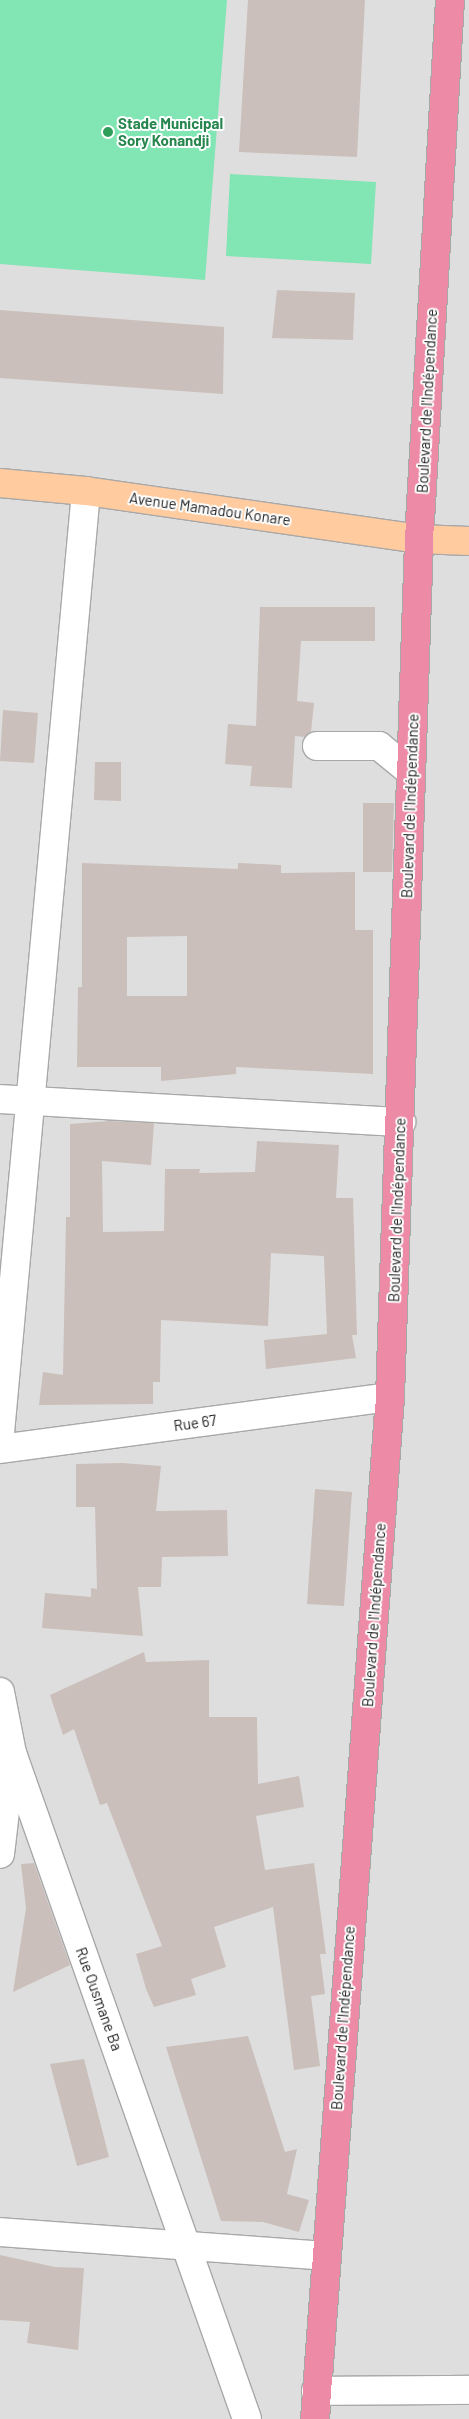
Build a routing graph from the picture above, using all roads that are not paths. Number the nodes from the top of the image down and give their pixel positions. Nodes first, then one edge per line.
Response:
1 (450, 0) edge
2 (0, 483) edge
3 (86, 492) junction
4 (419, 539) junction
5 (469, 540) edge
6 (317, 746) dead end
7 (411, 772) junction
8 (0, 1099) edge
9 (31, 1100) junction
10 (401, 1122) junction
11 (390, 1397) junction
12 (0, 1433) edge
13 (0, 1449) edge
14 (0, 1692) edge
15 (12, 1753) junction
16 (0, 1854) edge
17 (0, 2232) edge
18 (187, 2245) junction
19 (325, 2256) junction
20 (469, 2390) edge
21 (316, 2391) junction
22 (247, 2419) edge
23 (315, 2419) edge

1 - 4 highway, Boulevard de l'Indépendance
2 - 3 main road, Avenue Mamadou Konare
3 - 4 main road, Avenue Mamadou Konare
3 - 9 street
4 - 5 main road, Avenue Mamadou Konare
4 - 7 highway, Boulevard de l'Indépendance
6 - 7 street
7 - 10 highway, Boulevard de l'Indépendance
8 - 9 street
9 - 10 street
9 - 12 street
10 - 11 highway, Boulevard de l'Indépendance
11 - 13 street, Rue 67
11 - 19 highway, Boulevard de l'Indépendance
14 - 15 street
15 - 16 street
15 - 18 street, Rue Ousmane Ba
17 - 18 street
18 - 19 street
18 - 22 street, Rue Ousmane Ba
19 - 21 highway, Boulevard de l'Indépendance
20 - 21 street
21 - 23 highway, Boulevard de l'Indépendance

